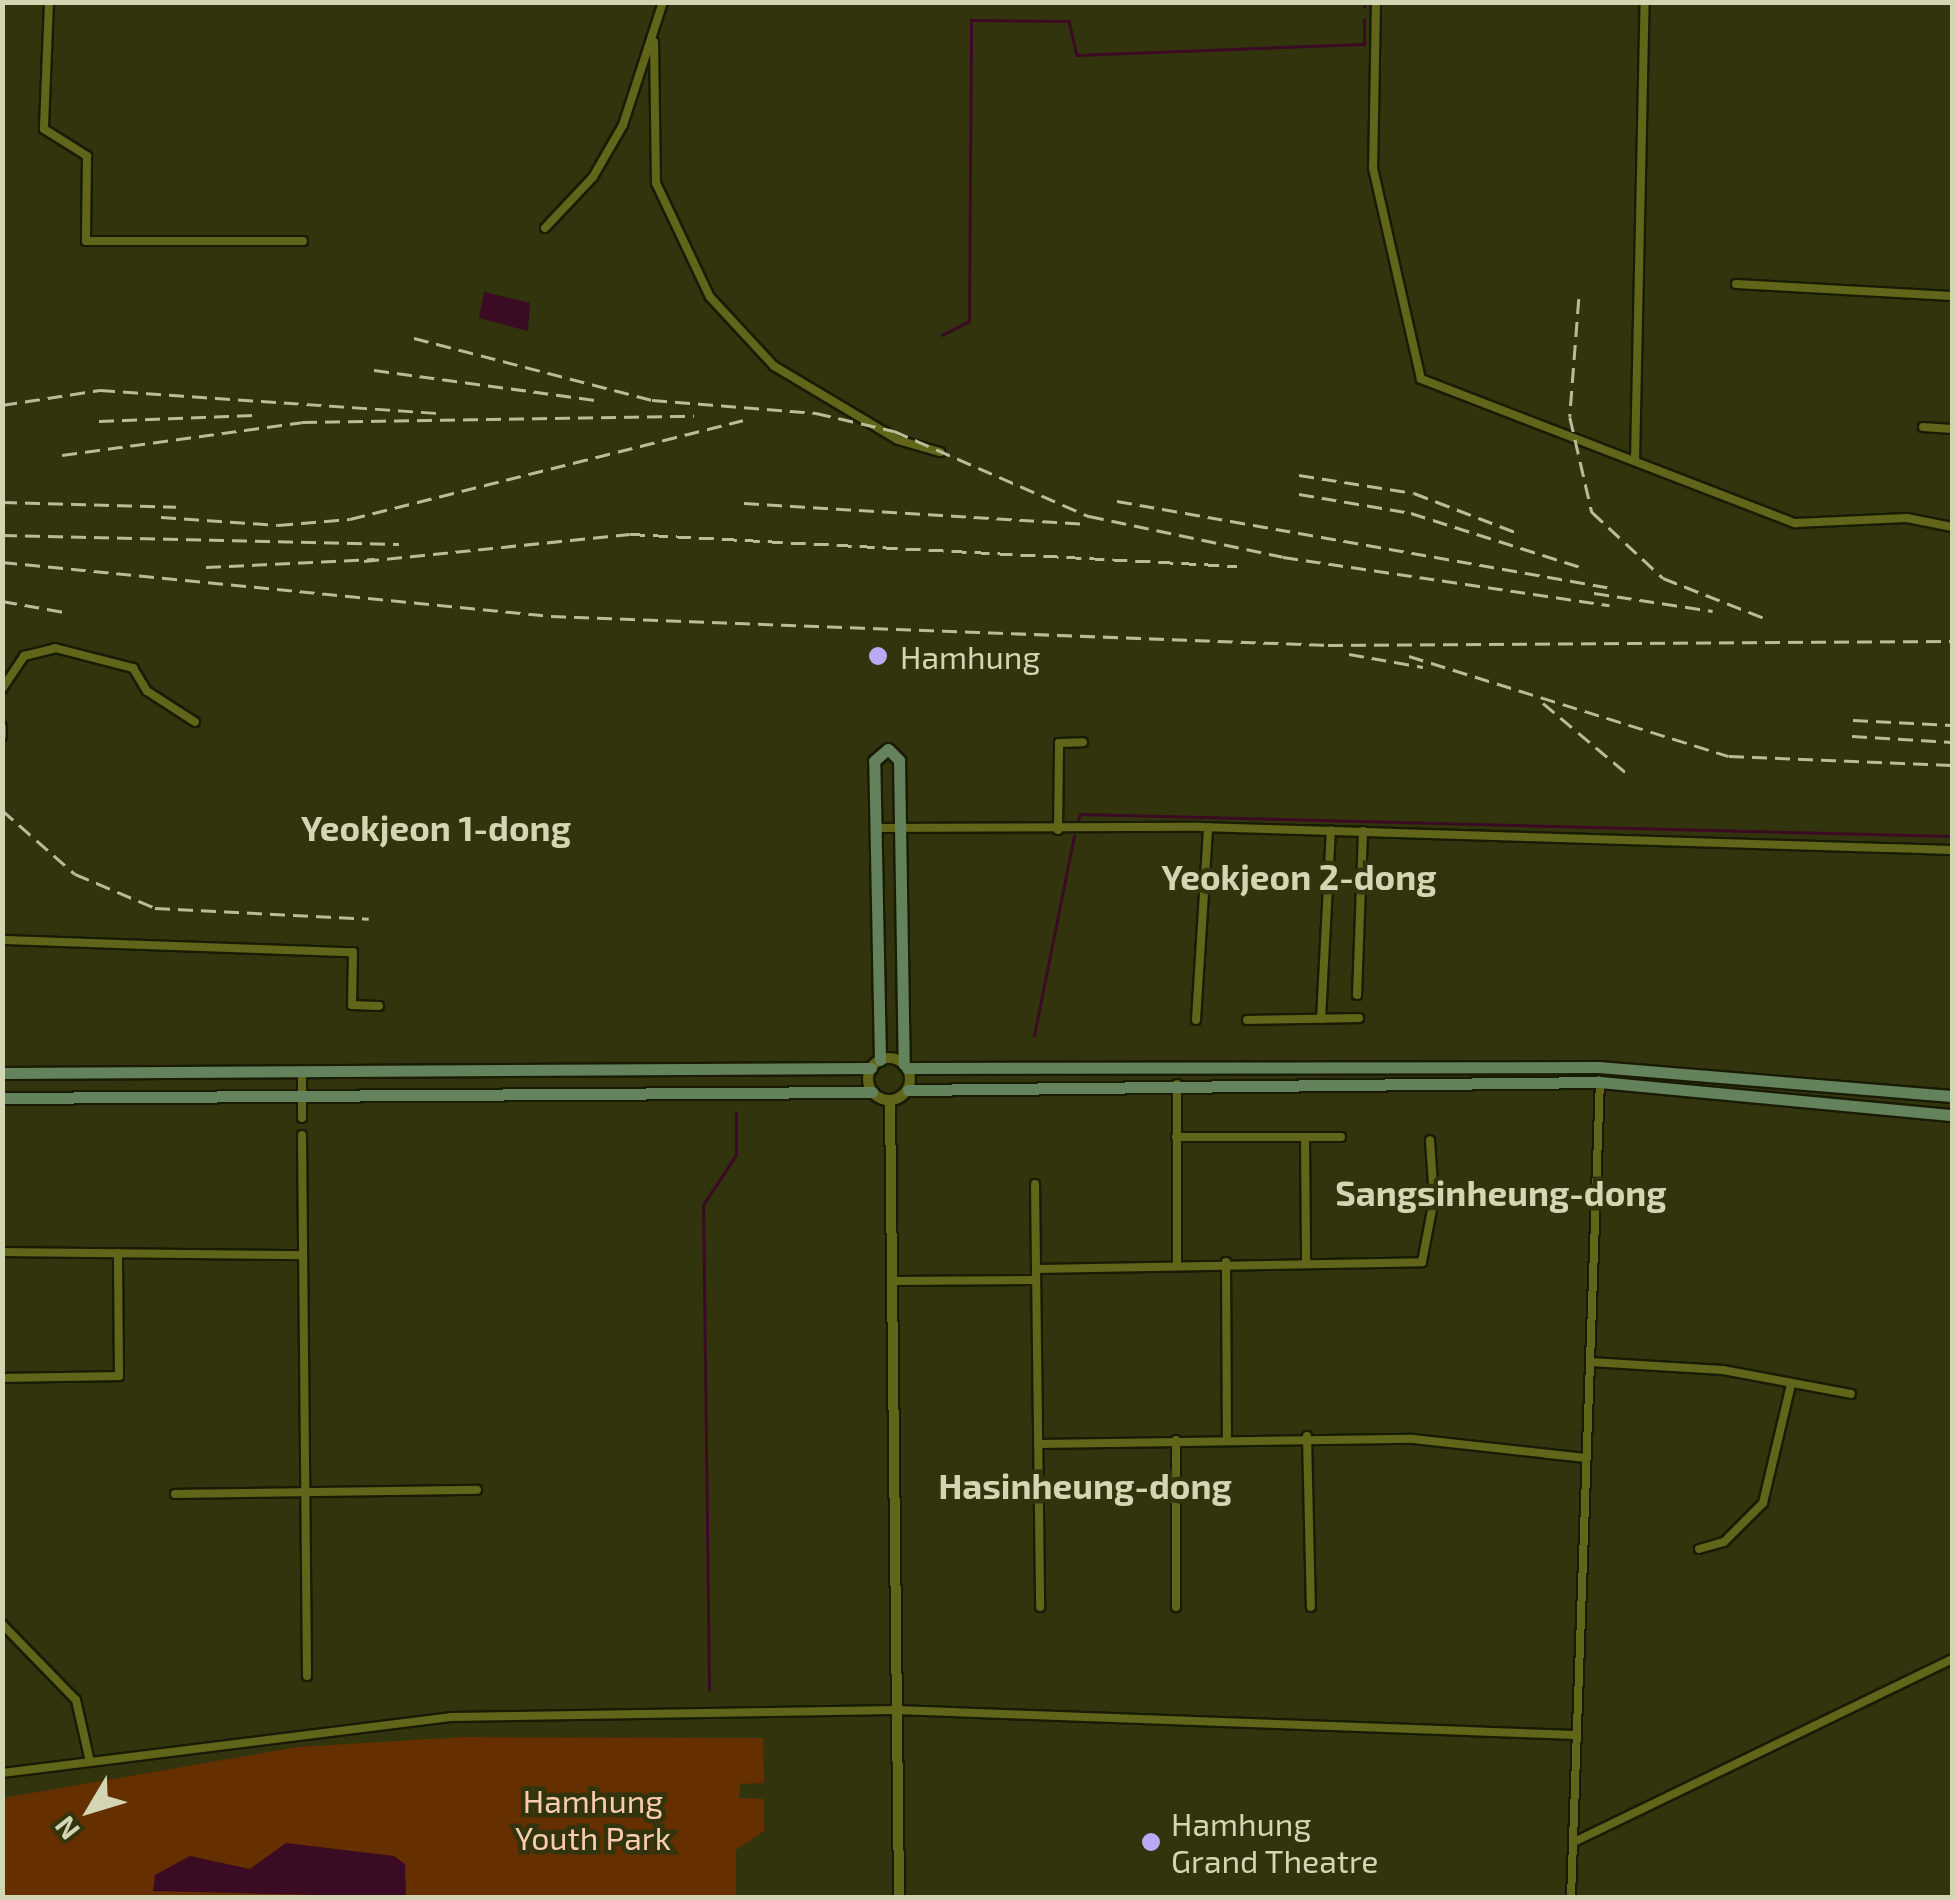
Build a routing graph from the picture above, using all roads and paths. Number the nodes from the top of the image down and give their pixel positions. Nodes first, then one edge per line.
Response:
1 (48, 2) edge
2 (663, 2) edge
3 (1376, 2) edge
4 (1645, 2) edge
5 (654, 42) junction
6 (545, 228) dead end
7 (303, 241) dead end
8 (1736, 284) dead end
9 (1952, 296) edge
10 (1923, 427) dead end
11 (1952, 428) edge
12 (940, 452) dead end
13 (1635, 461) junction
14 (1952, 527) edge
15 (2, 688) edge
16 (195, 722) dead end
17 (2, 727) edge
18 (2, 736) edge
19 (1082, 742) dead end
20 (1208, 827) junction
21 (875, 828) junction
22 (900, 828) junction
23 (1058, 830) junction
24 (1331, 830) junction
25 (1363, 832) junction
26 (1952, 850) edge
27 (2, 940) edge
28 (1357, 995) dead end
29 (379, 1006) dead end
30 (1321, 1018) junction
31 (1359, 1018) dead end
32 (1196, 1020) dead end
33 (1247, 1020) dead end
34 (875, 1064) junction
35 (906, 1066) junction
36 (1598, 1067) junction
37 (302, 1071) junction
38 (2, 1073) edge
39 (1600, 1082) junction
40 (1177, 1084) junction
41 (908, 1090) junction
42 (872, 1092) junction
43 (302, 1094) junction
44 (1952, 1096) edge
45 (2, 1098) edge
46 (890, 1100) junction
47 (1952, 1115) edge
48 (302, 1118) dead end
49 (302, 1135) dead end
50 (1176, 1137) junction
51 (1305, 1137) junction
52 (1342, 1137) dead end
53 (1430, 1140) dead end
54 (1035, 1184) dead end
55 (2, 1252) edge
56 (118, 1253) junction
57 (304, 1254) junction
58 (1226, 1262) junction
59 (1177, 1263) junction
60 (1306, 1263) junction
61 (1036, 1269) junction
62 (891, 1280) junction
63 (1036, 1280) junction
64 (1590, 1362) junction
65 (2, 1378) edge
66 (1792, 1385) junction
67 (1851, 1394) dead end
68 (1307, 1436) junction
69 (1227, 1438) junction
70 (1176, 1440) junction
71 (1038, 1444) junction
72 (1586, 1458) junction
73 (477, 1490) dead end
74 (306, 1493) junction
75 (175, 1494) dead end
76 (1699, 1550) dead end
77 (1176, 1606) dead end
78 (1040, 1607) dead end
79 (1311, 1607) dead end
80 (2, 1624) edge
81 (1952, 1659) edge
82 (308, 1676) dead end
83 (896, 1710) junction
84 (1575, 1736) junction
85 (90, 1757) junction
86 (2, 1772) edge
87 (1574, 1842) junction
88 (899, 1898) edge
89 (1571, 1898) edge

1 - 7 street
2 - 5 street
3 - 13 street
4 - 13 street
5 - 6 street
5 - 12 street
8 - 9 street
10 - 11 street
13 - 14 street
15 - 16 street
17 - 18 street
19 - 23 street
20 - 23 street
20 - 24 street
20 - 32 street
21 - 22 street
21 - 22 main road
21 - 34 main road
22 - 23 street
22 - 35 main road
24 - 25 street
24 - 30 street
25 - 26 street
25 - 28 street
27 - 29 street
30 - 31 street
30 - 33 street
34 - 35 street
34 - 37 main road
34 - 42 street
35 - 36 main road
35 - 41 street
36 - 39 street
36 - 44 main road
37 - 38 main road
37 - 43 street
39 - 40 main road
39 - 47 main road
39 - 64 street
40 - 41 main road
40 - 50 street
41 - 46 street
42 - 43 main road
42 - 46 street
43 - 45 main road
43 - 48 street
46 - 62 street
49 - 57 street
50 - 51 street
50 - 59 street
51 - 52 street
51 - 60 street
53 - 60 street
54 - 61 street
55 - 56 street
56 - 57 street
56 - 65 street
57 - 74 street
58 - 59 street
58 - 60 street
58 - 69 street
59 - 61 street
61 - 63 street
62 - 63 street
62 - 83 street
63 - 71 street
64 - 66 street
64 - 72 street
66 - 67 street
66 - 76 street
68 - 69 street
68 - 72 street
68 - 79 street
69 - 70 street
70 - 71 street
70 - 77 street
71 - 78 street
72 - 84 street
73 - 74 street
74 - 75 street
74 - 82 street
80 - 85 street
81 - 87 street
83 - 84 street
83 - 85 street
83 - 88 street
84 - 87 street
85 - 86 street
87 - 89 street

